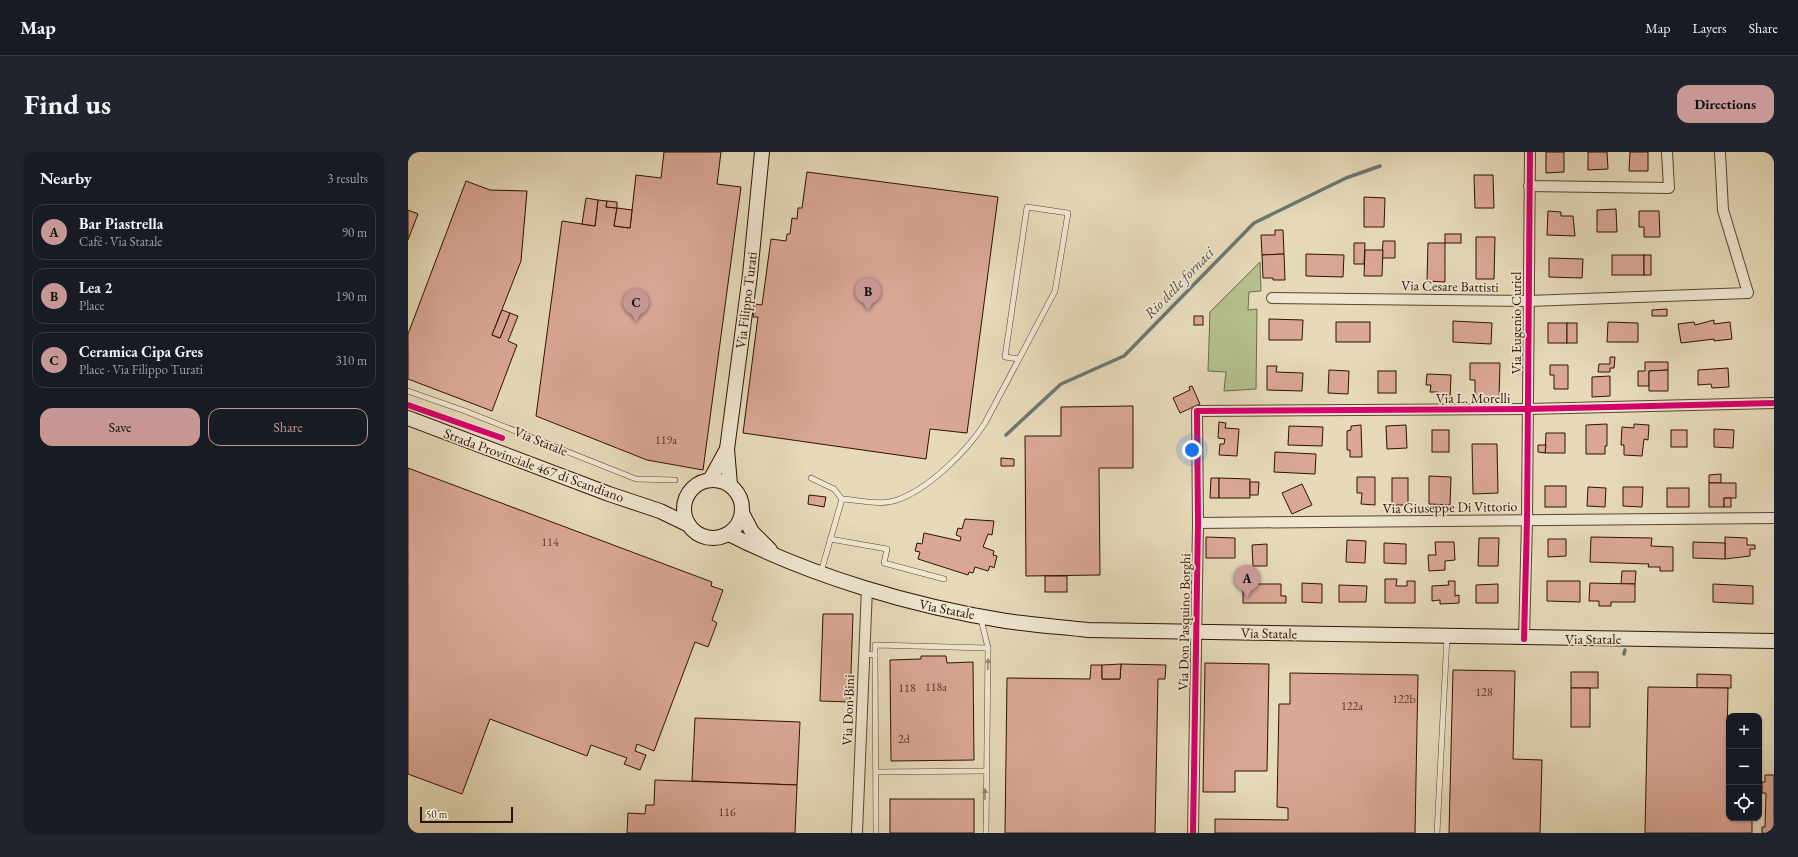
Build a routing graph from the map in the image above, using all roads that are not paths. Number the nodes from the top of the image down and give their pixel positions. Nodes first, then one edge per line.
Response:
1 (762, 152) edge
2 (1530, 152) edge
3 (1667, 152) edge
4 (1720, 152) edge
5 (1529, 186) junction
6 (1272, 298) dead end
7 (1528, 301) junction
8 (1019, 359) junction
9 (408, 391) edge
10 (1774, 403) edge
11 (1528, 409) junction
12 (1197, 411) joint
13 (408, 418) edge
14 (727, 449) junction
15 (811, 478) dead end
16 (676, 480) dead end
17 (710, 480) junction
18 (730, 485) junction
19 (842, 499) junction
20 (686, 500) junction
21 (660, 511) junction
22 (742, 513) junction
23 (1774, 518) edge
24 (1527, 520) junction
25 (1198, 523) junction
26 (689, 525) junction
27 (729, 534) junction
28 (830, 539) junction
29 (775, 555) junction
30 (821, 572) junction
31 (944, 579) dead end
32 (867, 588) junction
33 (981, 616) junction
34 (1195, 632) junction
35 (1447, 637) junction
36 (1524, 639) junction
37 (1774, 641) edge
38 (988, 648) junction
39 (870, 654) junction
40 (985, 771) junction
41 (877, 772) junction
42 (857, 833) edge
43 (876, 833) edge
44 (986, 833) edge
45 (1193, 833) edge
46 (1437, 833) edge

1 - 14 main road, Via Filippo Turati
2 - 5 street, Via Eugenio Curiel
3 - 5 street
4 - 7 street, Via Cesare Battisti
5 - 7 street, Via Eugenio Curiel
6 - 7 street, Via Cesare Battisti
7 - 11 street, Via Eugenio Curiel
8 - 8 lane
8 - 19 lane
9 - 16 lane, Via Statale
10 - 11 street, Via L. Morelli
11 - 12 street, Via L. Morelli
11 - 24 street, Via Eugenio Curiel
12 - 25 street, Via Don Pasquino Borghi
13 - 21 main road, Strada Provinciale 467 di Scandiano
14 - 17 main road, Via Filippo Turati
14 - 18 main road, Via Filippo Turati
15 - 19 lane
17 - 18 main road
17 - 20 main road
18 - 22 main road, Via Statale
19 - 28 lane
20 - 21 main road
20 - 26 main road
21 - 26 main road
22 - 27 main road
22 - 29 main road, Via Statale
23 - 24 street, Via Giuseppe Di Vittorio
24 - 25 street, Via Giuseppe Di Vittorio
24 - 36 street, Via Eugenio Curiel
25 - 34 street, Via Don Pasquino Borghi
26 - 27 main road
27 - 29 main road, Via Statale
28 - 30 lane
28 - 31 lane
29 - 30 main road, Via Statale
30 - 32 main road, Via Statale
32 - 33 main road, Via Statale
32 - 39 street, Via Don Bini
33 - 34 main road, Via Statale
33 - 38 lane
34 - 35 main road, Via Statale
34 - 45 street, Via Don Pasquino Borghi
35 - 36 main road, Via Statale
35 - 46 lane
36 - 37 main road, Via Statale
38 - 39 lane
40 -> 38 lane
39 - 41 lane
39 - 42 street, Via Don Bini
40 - 41 lane
44 -> 40 lane
41 - 43 lane

